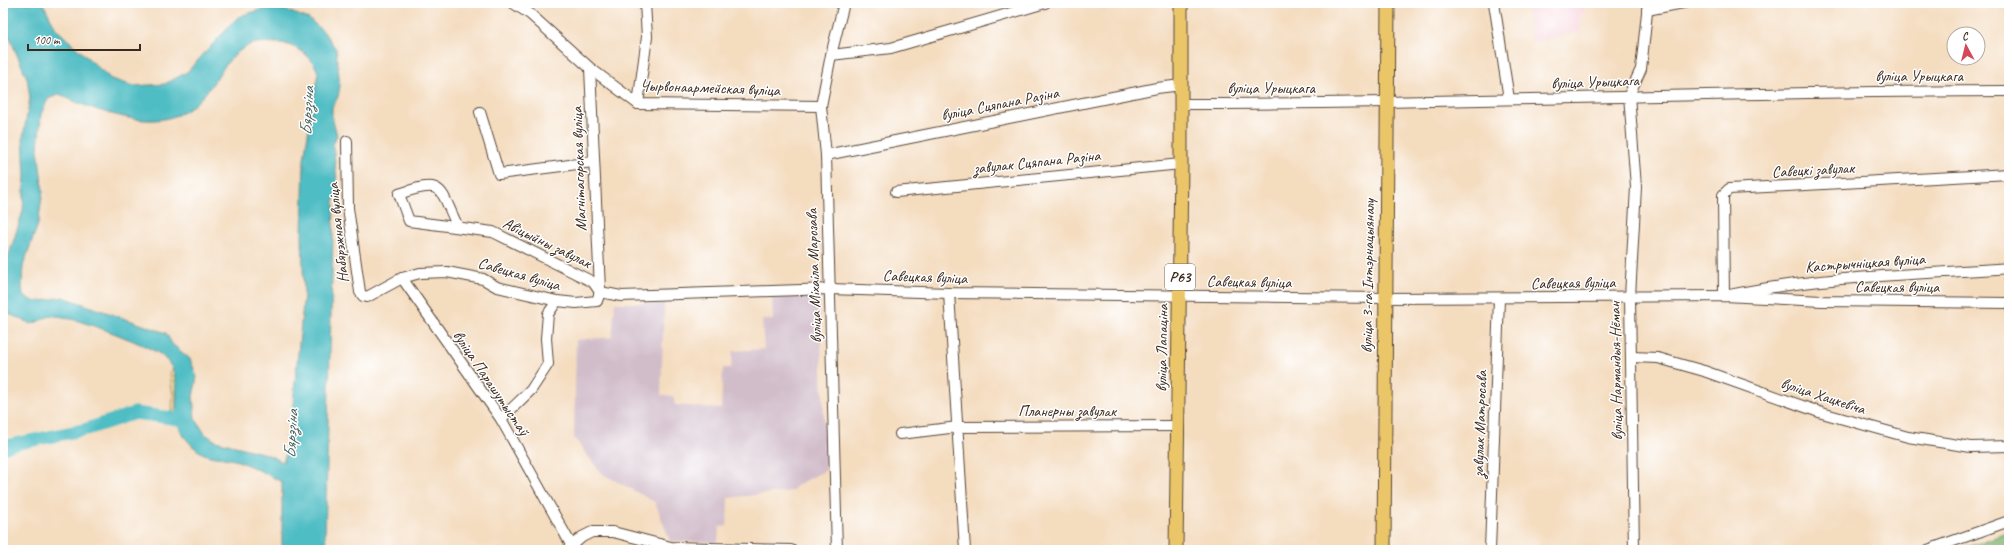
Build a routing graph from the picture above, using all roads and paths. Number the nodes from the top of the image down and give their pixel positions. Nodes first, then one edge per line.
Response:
1 (513, 3) edge
2 (645, 3) edge
3 (844, 3) edge
4 (1045, 3) edge
5 (1181, 3) edge
6 (1388, 3) edge
7 (1494, 3) edge
8 (1683, 3) edge
9 (1647, 6) edge
10 (831, 55) junction
11 (590, 68) junction
12 (1181, 85) junction
13 (2009, 91) edge
14 (1629, 95) junction
15 (1509, 99) junction
16 (1388, 102) junction
17 (638, 104) junction
18 (1181, 104) junction
19 (821, 106) junction
20 (480, 112) dead end
21 (347, 141) dead end
22 (826, 155) junction
23 (593, 162) junction
24 (1181, 164) junction
25 (2009, 174) edge
26 (896, 192) dead end
27 (458, 227) junction
28 (2009, 268) edge
29 (402, 278) junction
30 (830, 289) junction
31 (600, 292) junction
32 (949, 293) junction
33 (363, 296) joint
34 (1180, 296) junction
35 (1724, 296) junction
36 (1630, 297) junction
37 (1384, 298) junction
38 (1499, 299) junction
39 (557, 302) junction
40 (2009, 303) edge
41 (1631, 357) junction
42 (501, 420) junction
43 (1177, 426) junction
44 (958, 427) junction
45 (900, 434) dead end
46 (2009, 446) edge
47 (2009, 521) edge
48 (571, 548) edge
49 (791, 550) edge
50 (837, 550) edge
51 (964, 550) edge
52 (1176, 550) edge
53 (1384, 550) edge
54 (1490, 550) edge
55 (1634, 550) edge
56 (1928, 550) edge

1 - 11 street, Чырвонаармейская вуліца
2 - 17 street
3 - 10 street, вуліца Міхаіла Марозава
4 - 10 street
5 - 12 main road, вуліца Лапаціна / Р63
6 - 16 main road, вуліца 3-га Інтэрнацыяналу
7 - 15 street
8 - 9 street
9 - 14 street, вуліца Нармандыя-Нёман
10 - 19 street, вуліца Міхаіла Марозава
11 - 17 street, Чырвонаармейская вуліца
11 - 23 street, Магнітагорская вуліца
12 - 18 main road, вуліца Лапаціна / Р63
12 - 22 street, вуліца Сцяпана Разіна
13 - 14 street, вуліца Урыцкага
14 - 15 street, вуліца Урыцкага
14 - 36 street, вуліца Нармандыя-Нёман
15 - 16 street, вуліца Урыцкага
16 - 18 street, вуліца Урыцкага
16 - 37 main road, вуліца 3-га Інтэрнацыяналу
17 - 19 street, Чырвонаармейская вуліца
18 - 24 main road, вуліца Лапаціна / Р63
19 - 22 street, вуліца Міхаіла Марозава
20 - 23 street
21 - 33 street, Набярэжная вуліца
22 - 30 street, вуліца Міхаіла Марозава
23 - 31 street, Магнітагорская вуліца
24 - 26 street, завулак Сцяпана Разіна
24 - 34 main road, вуліца Лапаціна / Р63
25 - 35 street, Савецкі завулак
27 - 27 street, Авіцыйны завулак
27 - 31 street, Авіцыйны завулак
28 - 35 street, Кастрычніцкая вуліца
29 - 33 street, Савецкая вуліца
29 - 39 street, Савецкая вуліца
29 - 42 street, вуліца Парашутыстаў
30 - 31 street, Савецкая вуліца
30 - 32 street, Савецкая вуліца
30 - 50 street, вуліца Міхаіла Марозава
31 - 39 street, Савецкая вуліца
32 - 34 street, Савецкая вуліца
32 - 44 street
34 - 37 street, Савецкая вуліца
34 - 43 main road, вуліца Лапаціна / Р63
35 - 36 street, Савецкая вуліца
35 - 40 street, Савецкая вуліца
36 - 38 street, Савецкая вуліца
36 - 41 street, вуліца Нармандыя-Нёман
37 - 38 street, Савецкая вуліца
37 - 53 main road, вуліца 3-га Інтэрнацыяналу
38 - 54 street, завулак Матросава
39 - 42 street
41 - 46 street, вуліца Хацкевіча
41 - 55 street, вуліца Нармандыя-Нёман
42 - 48 street, вуліца Парашутыстаў
43 - 44 street, Планерны завулак
43 - 52 main road, вуліца Лапаціна / Р63
44 - 45 street, Планерны завулак
44 - 51 street
47 - 56 street
48 - 49 street

